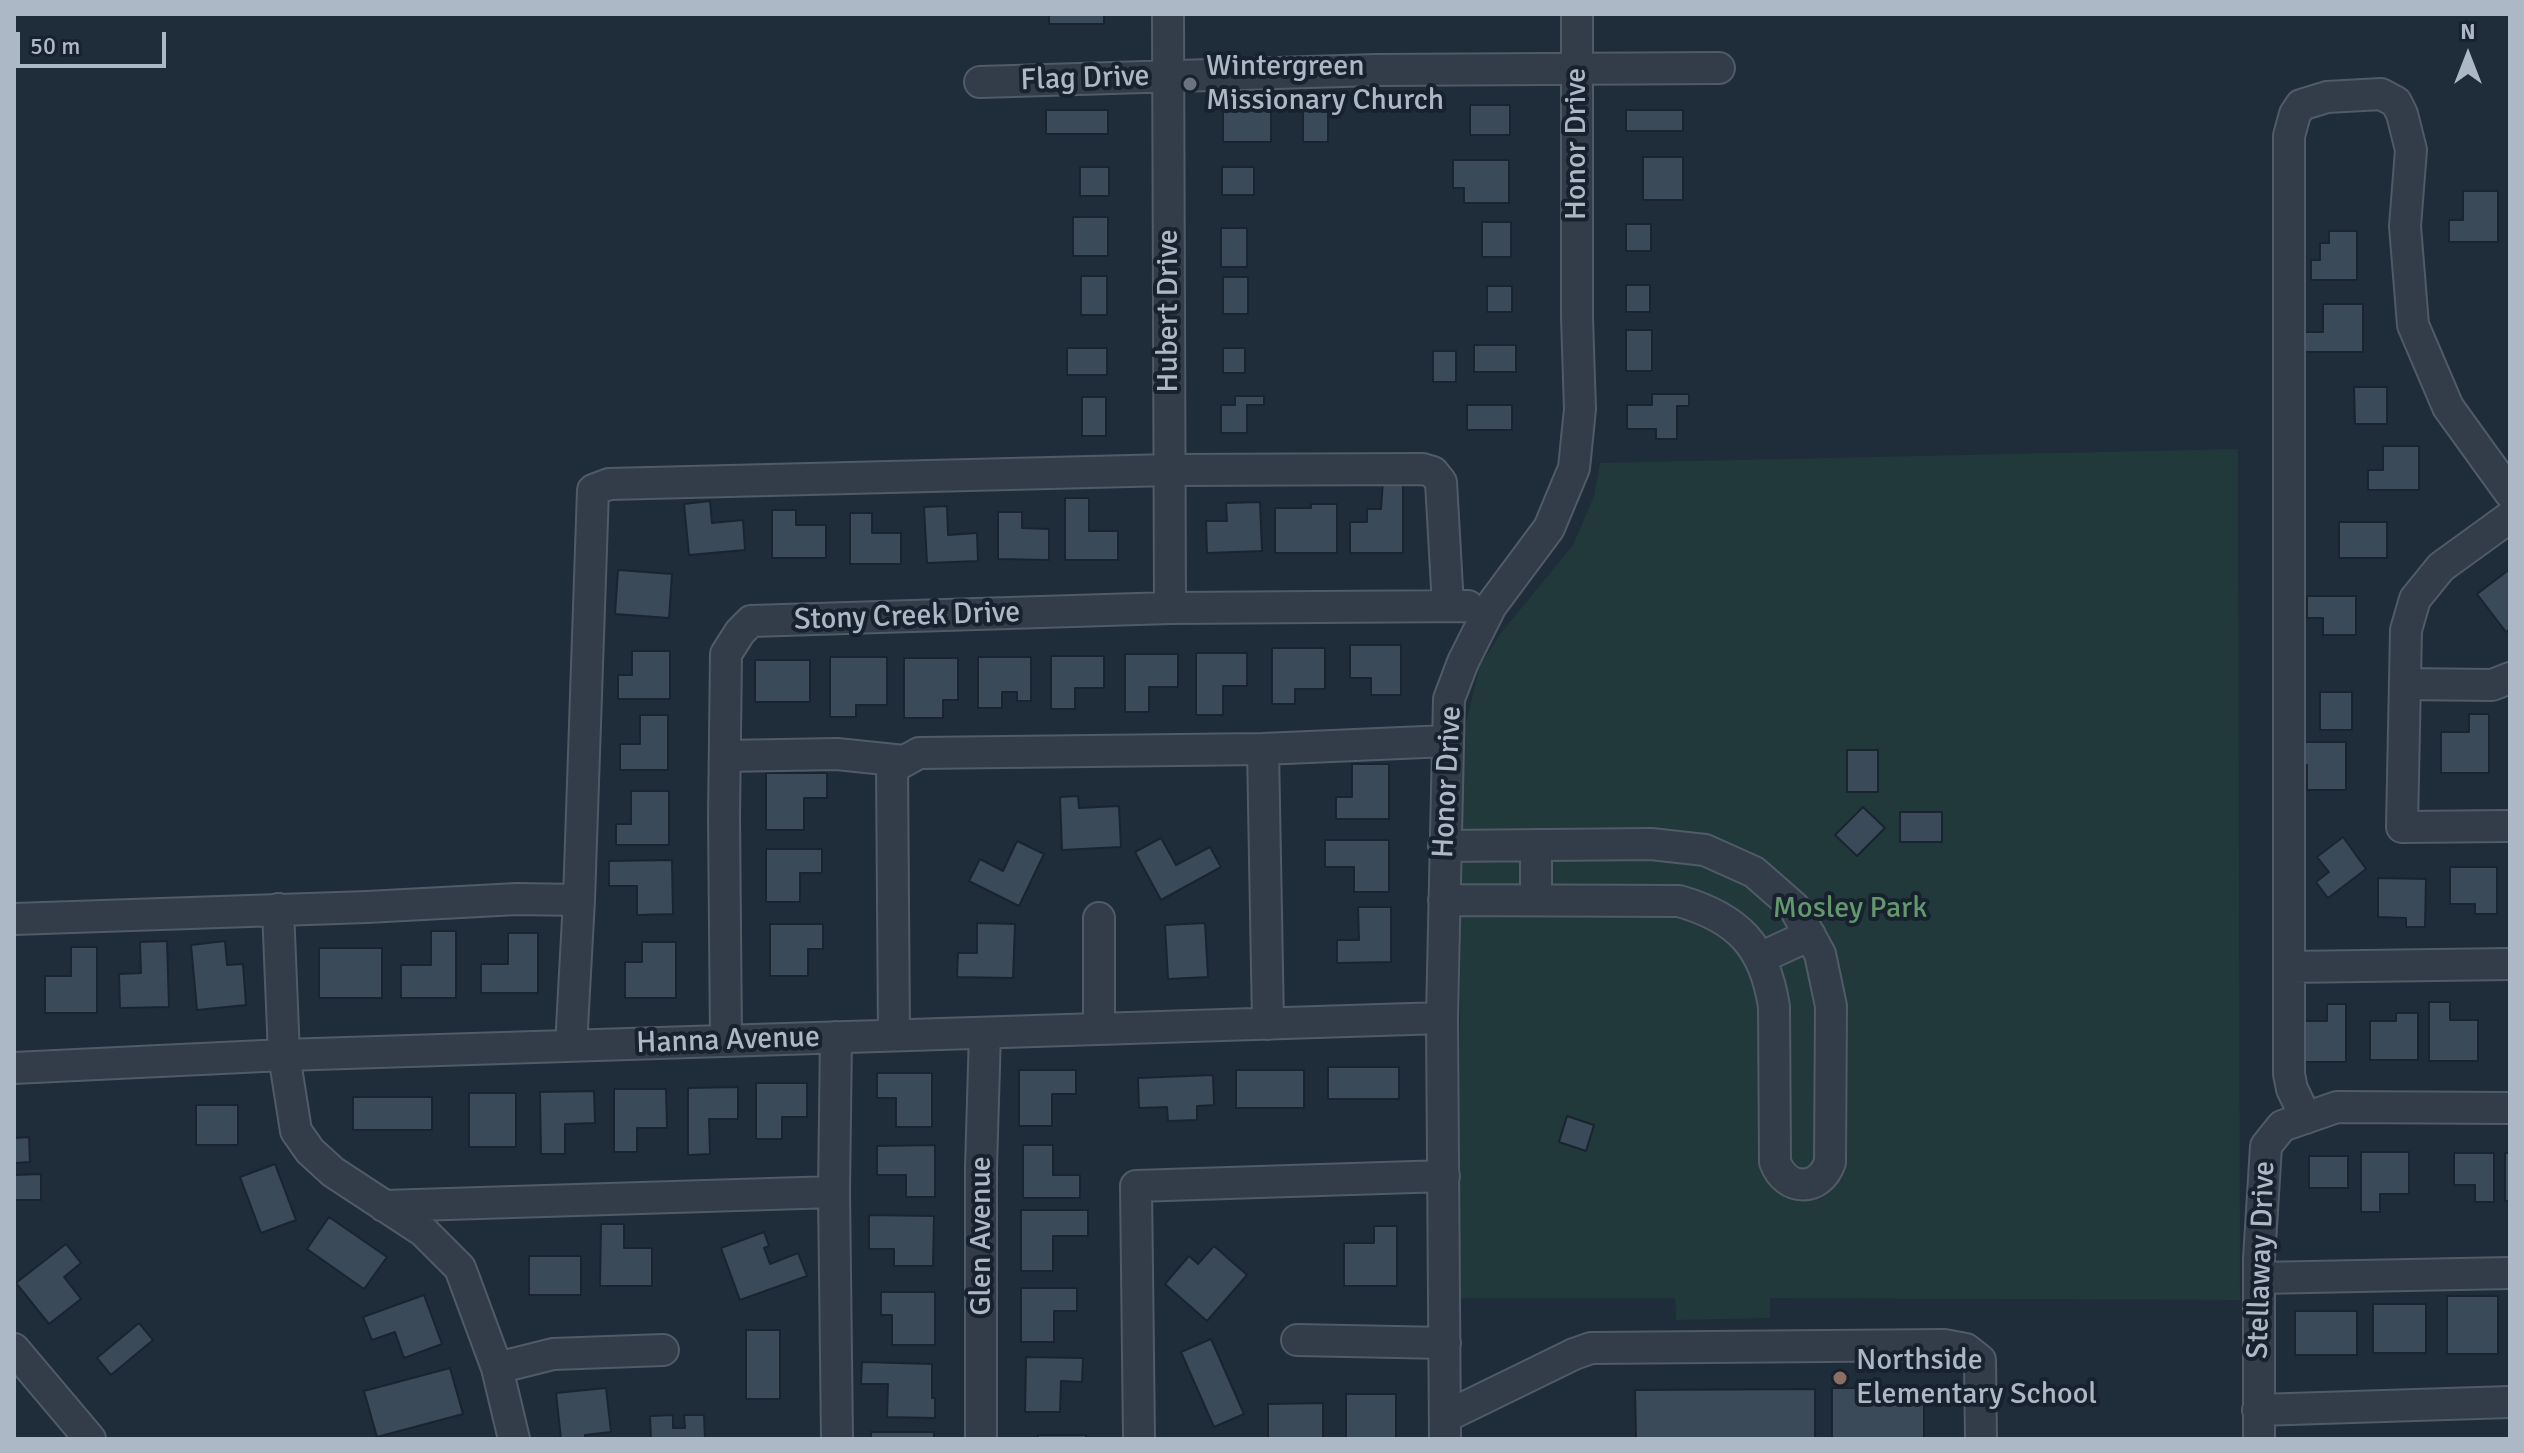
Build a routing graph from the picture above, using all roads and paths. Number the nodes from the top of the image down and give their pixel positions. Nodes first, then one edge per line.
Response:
1 (1168, 14) edge
2 (1577, 14) edge
3 (1719, 68) dead end
4 (1577, 69) junction
5 (1168, 76) junction
6 (980, 82) dead end
7 (1170, 470) junction
8 (2510, 493) edge
9 (2510, 517) edge
10 (1448, 606) junction
11 (1491, 606) junction
12 (1170, 608) junction
13 (2510, 678) edge
14 (2405, 684) junction
15 (1447, 741) junction
16 (1263, 749) junction
17 (725, 756) junction
18 (904, 761) junction
19 (2510, 826) edge
20 (1536, 845) junction
21 (1444, 846) junction
22 (579, 900) junction
23 (1444, 900) junction
24 (1536, 900) junction
25 (278, 909) junction
26 (1099, 918) dead end
27 (14, 919) edge
28 (1810, 935) junction
29 (1760, 958) junction
30 (2510, 964) edge
31 (2289, 967) junction
32 (1442, 1018) junction
33 (1268, 1024) junction
34 (1099, 1029) junction
35 (985, 1033) junction
36 (894, 1034) junction
37 (836, 1037) junction
38 (726, 1041) junction
39 (571, 1046) junction
40 (284, 1055) junction
41 (14, 1068) edge
42 (2510, 1108) edge
43 (2306, 1118) junction
44 (1444, 1176) junction
45 (834, 1192) junction
46 (384, 1206) junction
47 (2510, 1273) edge
48 (2259, 1278) junction
49 (1297, 1340) dead end
50 (1445, 1343) junction
51 (14, 1349) edge
52 (663, 1350) dead end
53 (497, 1368) junction
54 (2510, 1402) edge
55 (2258, 1424) edge
56 (1445, 1428) edge
57 (90, 1439) edge
58 (514, 1439) edge
59 (837, 1439) edge
60 (981, 1439) edge
61 (1139, 1439) edge
62 (1981, 1439) edge

1 - 5 street, Hubert Drive
2 - 4 street, Honor Drive
3 - 4 street, Flag Drive
4 - 5 street, Flag Drive
4 - 11 street, Honor Drive
5 - 6 street, Flag Drive
5 - 7 street, Hubert Drive
7 - 10 street
7 - 12 street, Hubert Drive
7 - 22 street
8 - 31 street
9 - 14 street
10 - 11 street, Stony Creek Drive
10 - 12 street, Stony Creek Drive
11 - 15 street, Honor Drive
12 - 17 street, Stony Creek Drive
13 - 14 street
14 - 19 street
15 - 16 street
15 - 21 street, Honor Drive
16 - 18 street
16 - 33 street
17 - 18 street
17 - 38 street, Stony Creek Drive
18 - 36 street
20 - 21 street
20 - 24 street
20 - 28 street
21 - 23 street, Honor Drive
22 - 25 street
22 - 39 street
23 - 24 street
23 - 32 street, Honor Drive
24 - 29 street
25 - 27 street
25 - 40 street
26 - 34 street
28 - 29 street
28 - 29 street
30 - 31 street
31 - 43 street
32 - 33 street, Hanna Avenue
32 - 44 street, Honor Drive
33 - 34 street, Hanna Avenue
34 - 35 street, Hanna Avenue
35 - 36 street, Hanna Avenue
35 - 60 street, Glen Avenue
36 - 37 street, Hanna Avenue
37 - 38 street, Hanna Avenue
37 - 45 street
38 - 39 street, Hanna Avenue
39 - 40 street, Hanna Avenue
40 - 41 street, Hanna Avenue
40 - 46 street
42 - 43 street, Stellaway Drive
43 - 48 street, Stellaway Drive
44 - 50 street, Honor Drive
44 - 61 street
45 - 46 street
45 - 59 street
46 - 53 street
47 - 48 street
48 - 55 street, Stellaway Drive
49 - 50 street
50 - 56 street, Honor Drive
51 - 57 street
52 - 53 street
53 - 58 street
54 - 55 street
56 - 62 street

